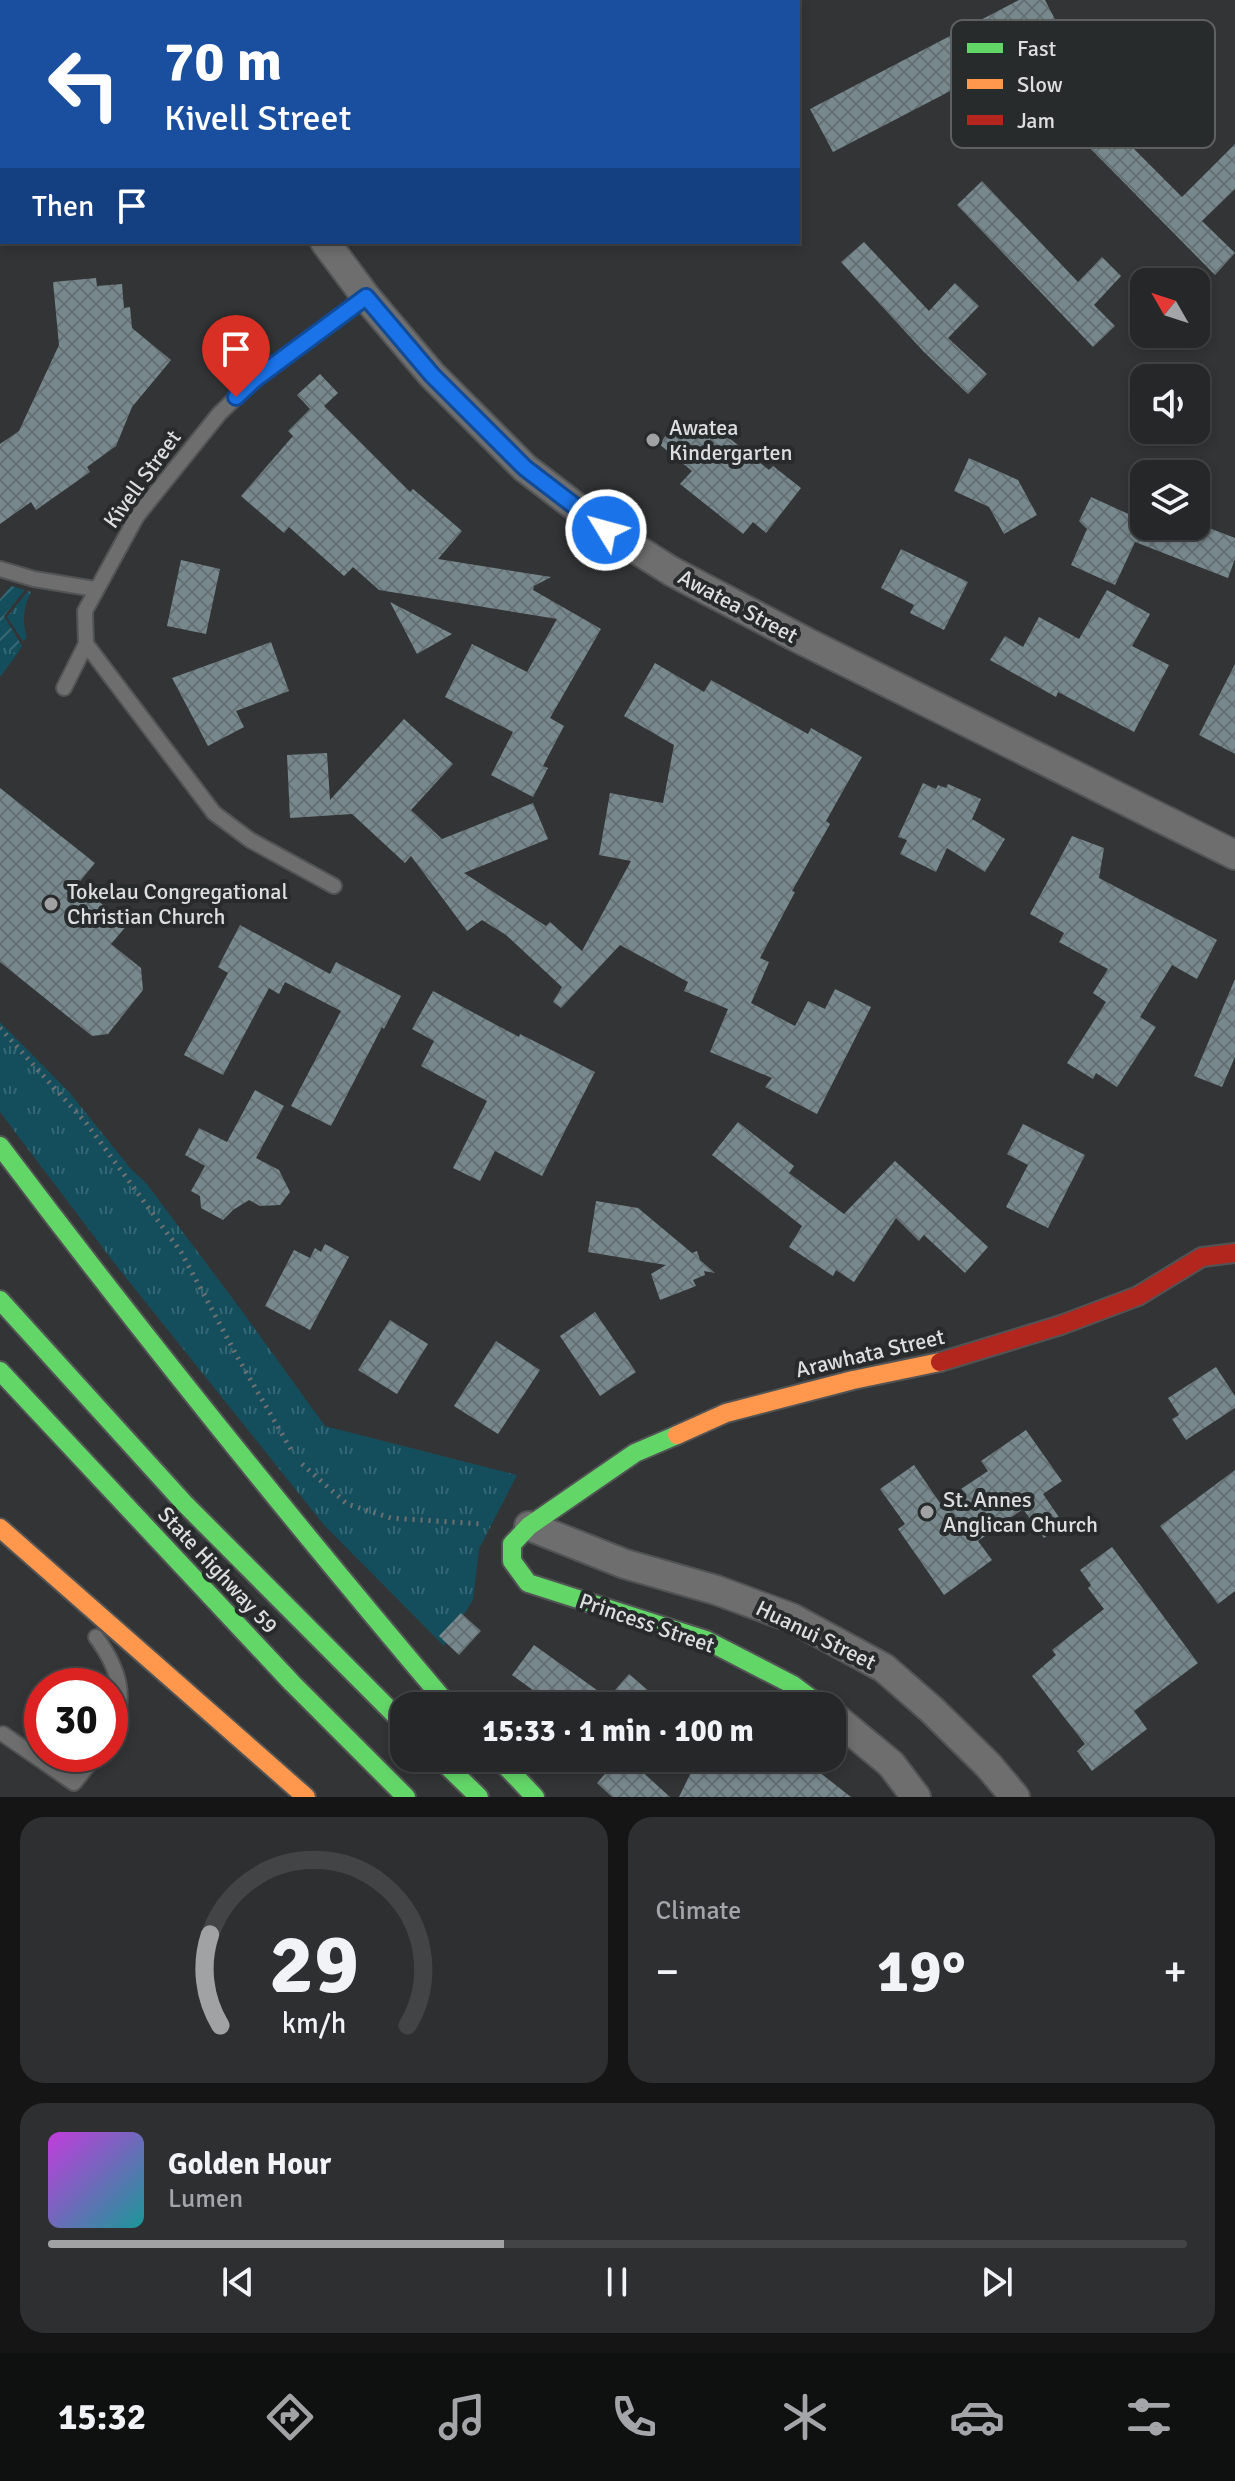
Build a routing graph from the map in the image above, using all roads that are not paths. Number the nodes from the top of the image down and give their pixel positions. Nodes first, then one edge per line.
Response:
1 (326, 244) edge
2 (366, 297) junction
3 (0, 569) edge
4 (95, 589) junction
5 (86, 644) junction
6 (64, 688) dead end
7 (1235, 855) edge
8 (334, 886) dead end
9 (0, 1146) edge
10 (1235, 1253) edge
11 (0, 1300) edge
12 (0, 1371) edge
13 (529, 1526) junction
14 (0, 1529) edge
15 (114, 1668) edge
16 (437, 1692) edge
17 (802, 1692) edge
18 (390, 1710) edge
19 (846, 1727) edge
20 (3, 1734) dead end
21 (24, 1748) edge
22 (58, 1772) edge
23 (83, 1772) edge
24 (453, 1772) edge
25 (511, 1772) edge
26 (306, 1797) edge
27 (406, 1797) edge
28 (479, 1797) edge
29 (535, 1797) edge
30 (916, 1797) edge
31 (1015, 1797) edge

1 - 2 street, Awatea Street
2 - 4 lane, Kivell Street
2 - 7 street, Awatea Street
3 - 4 lane
4 - 5 lane, Kivell Street
5 - 6 lane
5 - 8 lane
9 - 16 main road
10 - 13 main road, Arawhata Street
11 - 18 main road, State Highway 59
12 - 27 main road, State Highway 59
13 - 17 main road, Princess Street
13 - 31 street, Huanui Street
14 - 15 lane
14 - 26 main road
19 - 30 street
20 - 21 lane
22 - 23 lane
24 - 28 main road
25 - 29 main road

